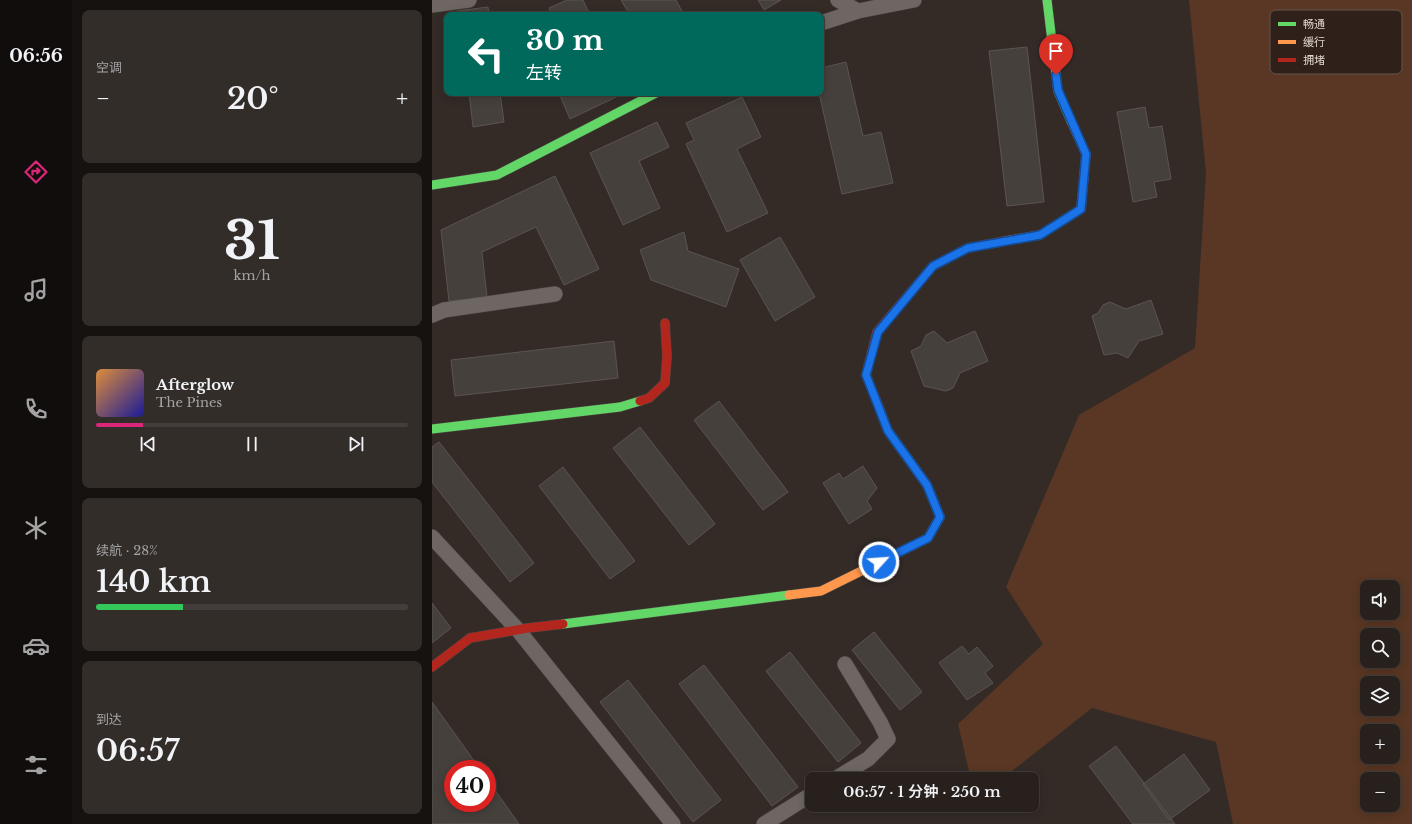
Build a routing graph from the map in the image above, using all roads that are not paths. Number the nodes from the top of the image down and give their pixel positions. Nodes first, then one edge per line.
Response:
1 (469, 0) edge
2 (838, 0) edge
3 (914, 0) edge
4 (1047, 0) edge
5 (432, 5) edge
6 (858, 11) junction
7 (824, 23) edge
8 (650, 96) edge
9 (432, 184) edge
10 (555, 294) dead end
11 (432, 315) edge
12 (665, 323) dead end
13 (432, 429) edge
14 (432, 537) edge
15 (518, 630) junction
16 (845, 664) dead end
17 (432, 667) edge
18 (846, 772) edge
19 (805, 798) edge
20 (673, 824) edge
21 (764, 824) edge

1 - 5 street
2 - 6 street
3 - 6 street
4 - 15 street
6 - 7 street
8 - 9 street
10 - 11 street
12 - 13 street
14 - 15 street
15 - 17 street
15 - 20 street
16 - 18 street
19 - 21 street

